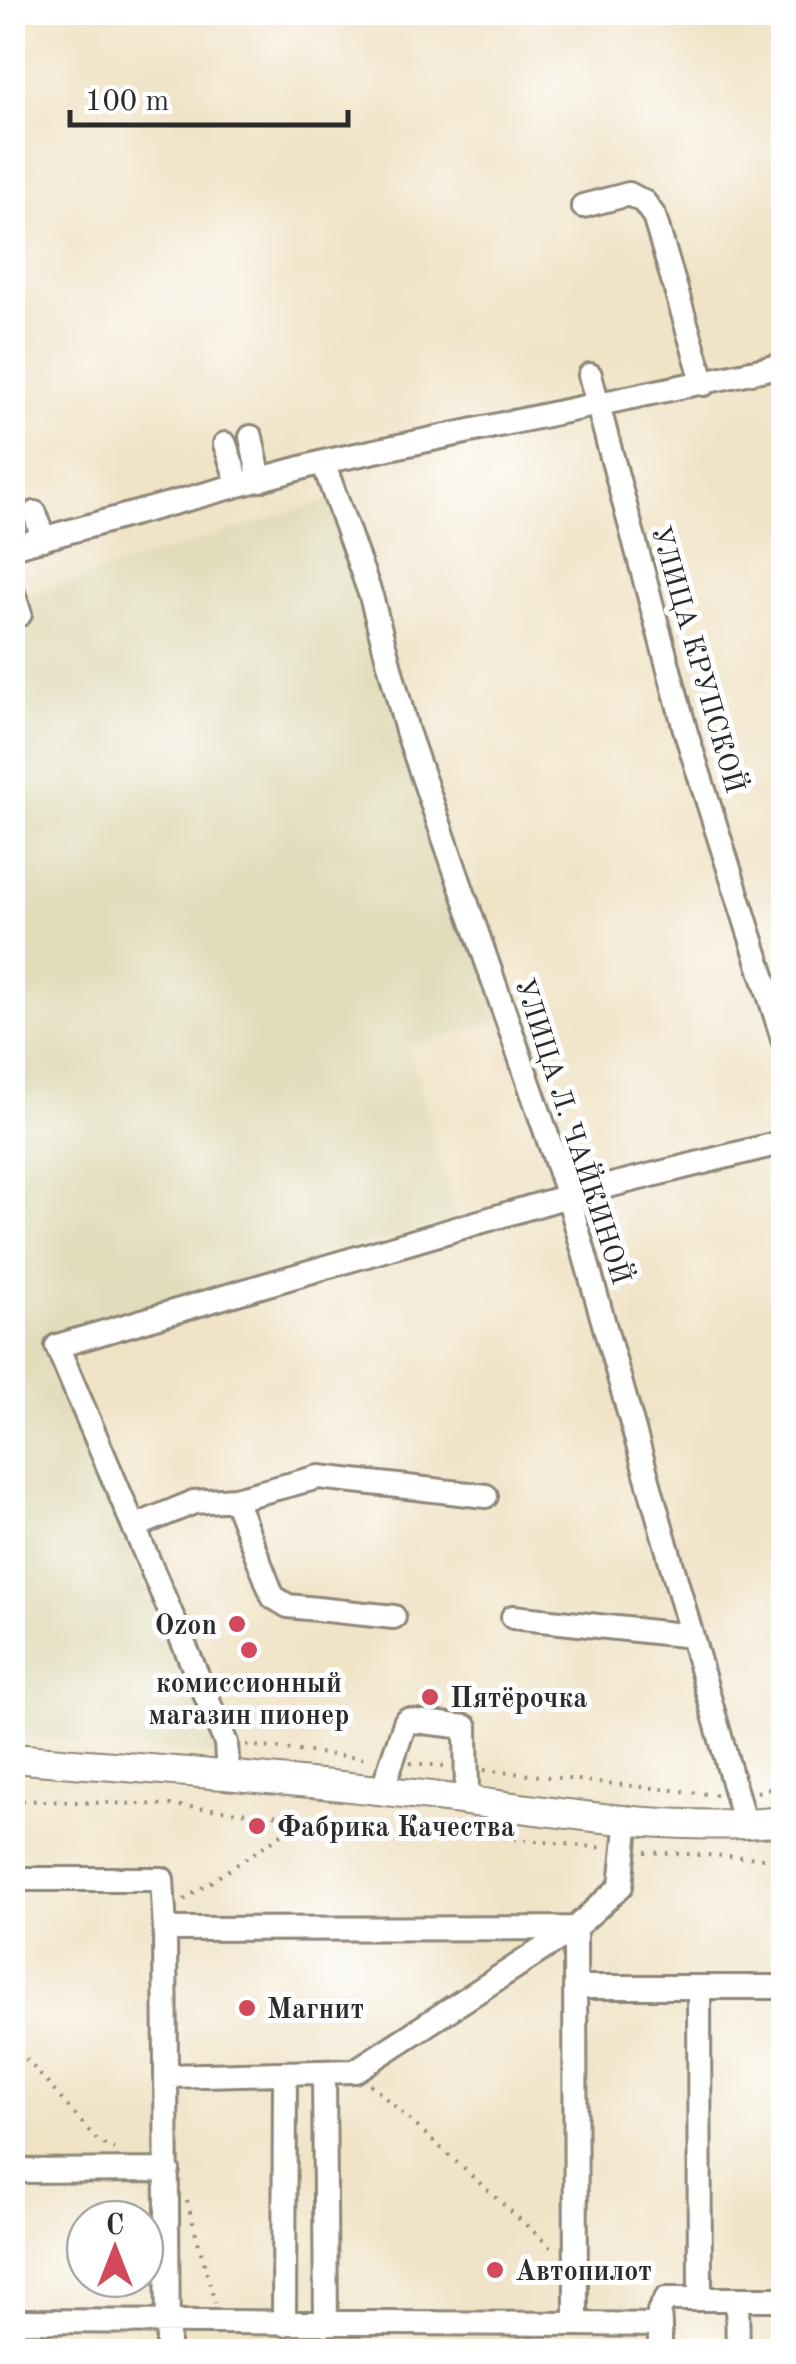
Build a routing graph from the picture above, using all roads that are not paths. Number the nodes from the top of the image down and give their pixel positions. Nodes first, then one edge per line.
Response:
1 (583, 206) dead end
2 (784, 365) edge
3 (590, 376) dead end
4 (704, 384) junction
5 (599, 405) junction
6 (251, 437) dead end
7 (225, 444) dead end
8 (323, 462) junction
9 (250, 482) junction
10 (35, 513) dead end
11 (43, 539) junction
12 (12, 548) edge
13 (12, 590) edge
14 (20, 614) dead end
15 (784, 1042) edge
16 (784, 1142) edge
17 (568, 1196) junction
18 (486, 1496) dead end
19 (235, 1499) junction
20 (134, 1527) junction
21 (394, 1617) dead end
22 (513, 1617) dead end
23 (692, 1636) junction
24 (12, 1758) edge
25 (228, 1775) junction
26 (382, 1790) junction
27 (467, 1800) junction
28 (628, 1818) junction
29 (784, 1821) edge
30 (745, 1825) junction
31 (12, 1879) edge
32 (165, 1921) junction
33 (575, 1928) junction
34 (576, 1987) junction
35 (699, 1987) junction
36 (784, 1987) edge
37 (324, 2072) junction
38 (285, 2073) junction
39 (168, 2076) junction
40 (168, 2170) junction
41 (12, 2171) edge
42 (700, 2299) junction
43 (738, 2299) junction
44 (784, 2299) edge
45 (12, 2322) edge
46 (168, 2323) junction
47 (284, 2324) junction
48 (326, 2324) junction
49 (576, 2324) junction
50 (660, 2325) junction
51 (168, 2352) edge
52 (660, 2352) edge
53 (738, 2352) edge

1 - 4 street
2 - 4 street
3 - 5 street, УЛИЦА КРУПСКОЙ
4 - 5 street
5 - 8 street
5 - 15 street, УЛИЦА КРУПСКОЙ
6 - 9 street
7 - 9 street
8 - 9 street
8 - 17 street, УЛИЦА Л. ЧАЙКИНОЙ
9 - 11 street
10 - 11 street
11 - 12 street
13 - 14 street
16 - 17 street
17 - 20 street
17 - 23 street, УЛИЦА Л. ЧАЙКИНОЙ
18 - 19 street
19 - 20 street
19 - 21 street
20 - 25 street
22 - 23 street
23 - 30 street, УЛИЦА Л. ЧАЙКИНОЙ
24 - 25 main road
25 - 26 main road
26 - 27 main road
26 - 27 street
27 - 28 main road
28 - 30 main road
28 - 33 street
29 - 30 main road
31 - 32 street
32 - 33 street
32 - 39 street
33 - 34 street
33 - 37 street
34 - 35 street
34 - 49 street
35 - 36 street
35 - 42 street
37 - 38 street
37 - 48 street
38 - 39 street
38 - 47 street
39 - 40 street
40 - 41 street
40 - 46 street
42 - 43 street
42 - 50 street
43 - 44 street
43 - 53 street
45 - 46 street
46 - 47 street
46 - 51 street
47 - 48 street
48 - 49 street
49 - 50 street
50 - 52 street

